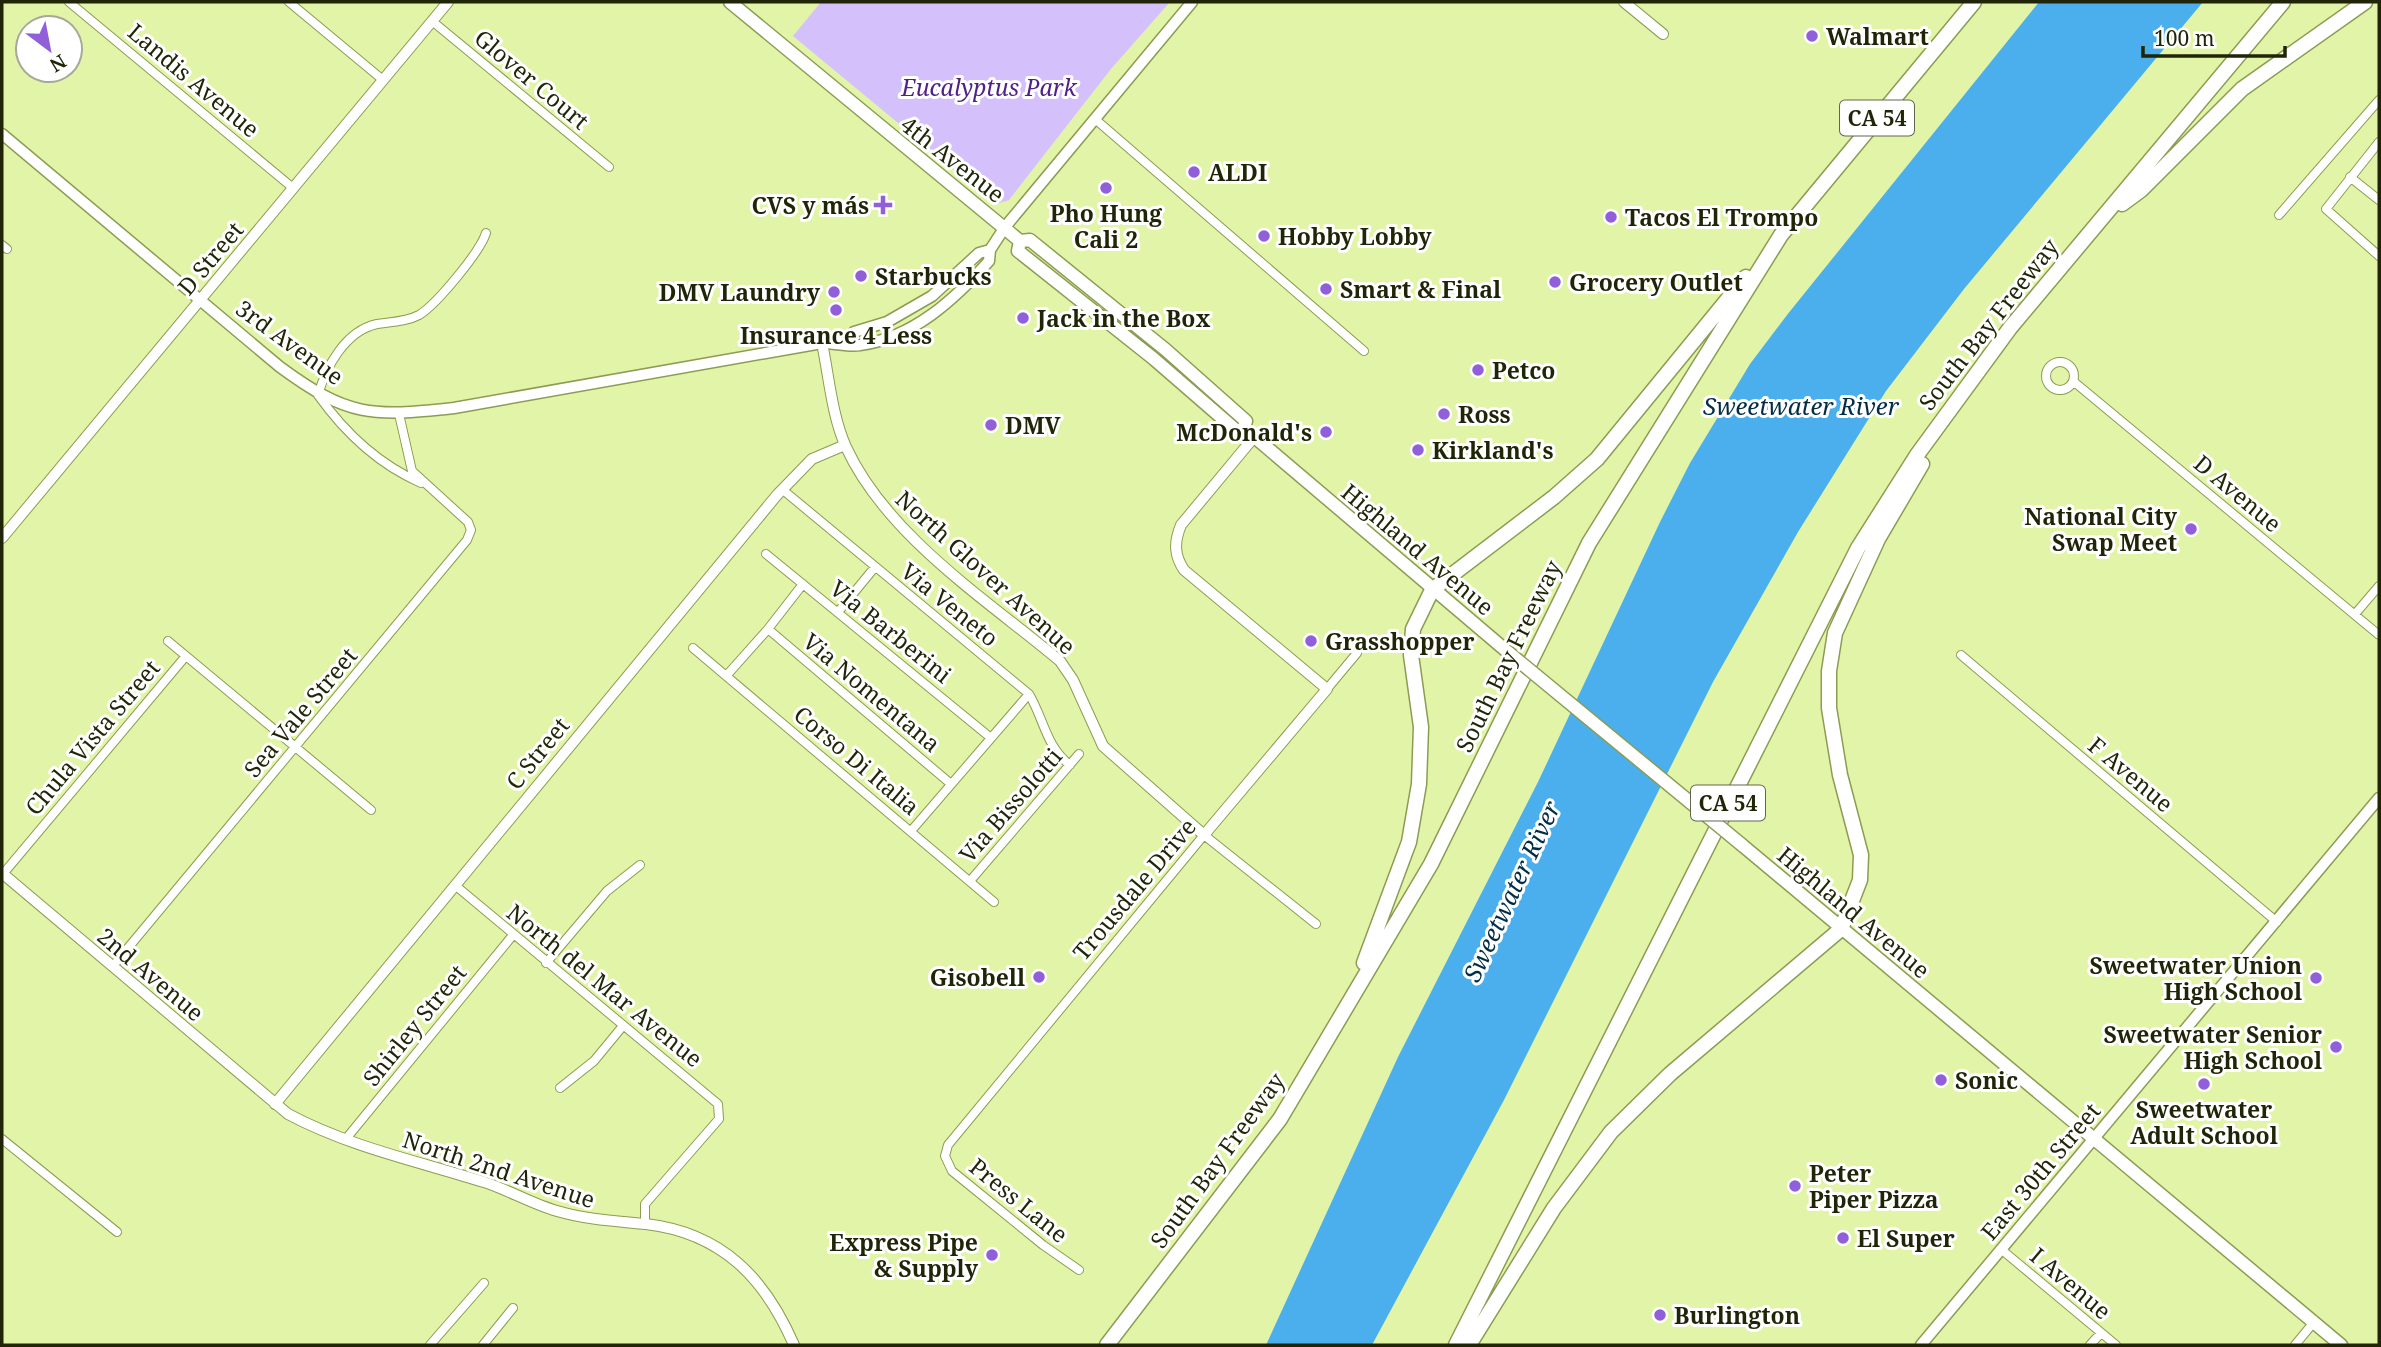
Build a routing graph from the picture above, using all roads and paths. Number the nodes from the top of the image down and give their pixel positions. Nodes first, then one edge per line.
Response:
1 (69, 2) edge
2 (289, 2) edge
3 (448, 2) edge
4 (730, 2) edge
5 (1192, 2) edge
6 (1624, 2) edge
7 (1973, 2) edge
8 (2283, 2) edge
9 (2365, 2) edge
10 (432, 21) junction
11 (1662, 34) dead end
12 (383, 80) junction
13 (2379, 100) edge
14 (1095, 118) junction
15 (2, 134) edge
16 (2379, 142) edge
17 (609, 167) dead end
18 (2350, 177) junction
19 (293, 188) junction
20 (2379, 200) edge
21 (2279, 215) dead end
22 (2098, 221) junction
23 (1005, 227) junction
24 (486, 233) dead end
25 (1781, 235) junction
26 (990, 250) junction
27 (2379, 256) edge
28 (200, 300) junction
29 (843, 342) junction
30 (822, 343) junction
31 (1364, 351) dead end
32 (1977, 372) junction
33 (2073, 382) dead end
34 (318, 395) junction
35 (399, 414) junction
36 (1250, 432) junction
37 (845, 444) junction
38 (1275, 456) joint
39 (424, 484) junction
40 (783, 489) junction
41 (2, 538) edge
42 (766, 554) dead end
43 (875, 567) junction
44 (803, 584) junction
45 (2379, 586) edge
46 (1432, 590) junction
47 (838, 611) junction
48 (2355, 614) junction
49 (768, 629) junction
50 (2379, 635) edge
51 (168, 641) dead end
52 (693, 648) dead end
53 (1357, 653) dead end
54 (1961, 655) dead end
55 (185, 657) junction
56 (726, 675) junction
57 (1327, 689) junction
58 (1029, 694) junction
59 (991, 738) junction
60 (295, 747) junction
61 (1079, 754) dead end
62 (1070, 765) junction
63 (951, 784) junction
64 (2379, 798) edge
65 (371, 810) dead end
66 (911, 831) junction
67 (1204, 835) junction
68 (640, 865) dead end
69 (2, 874) edge
70 (970, 881) junction
71 (456, 886) junction
72 (994, 902) dead end
73 (2277, 922) junction
74 (1316, 924) dead end
75 (1841, 929) junction
76 (513, 935) junction
77 (546, 963) junction
78 (113, 966) junction
79 (1347, 1006) junction
80 (622, 1027) junction
81 (560, 1088) dead end
82 (275, 1104) junction
83 (2, 1139) edge
84 (345, 1140) junction
85 (2093, 1140) junction
86 (945, 1152) joint
87 (645, 1224) junction
88 (117, 1232) dead end
89 (2002, 1250) junction
90 (1079, 1270) dead end
91 (484, 1283) dead end
92 (513, 1308) dead end
93 (2314, 1322) junction
94 (2101, 1333) junction
95 (430, 1345) edge
96 (483, 1345) edge
97 (794, 1345) edge
98 (1107, 1345) edge
99 (1456, 1345) edge
100 (1469, 1345) edge
101 (1921, 1345) edge
102 (2090, 1345) edge
103 (2116, 1345) edge
104 (2295, 1345) edge
105 (2341, 1345) edge

1 - 19 street, Landis Avenue
2 - 12 street
3 - 10 street, D Street
4 - 23 main road, 4th Avenue
5 - 14 main road
6 - 11 street
7 - 25 highway, South Bay Freeway / CA 54
8 - 22 highway, South Bay Freeway / CA 54
9 - 22 highway
10 - 12 street, D Street
10 - 17 street, Glover Court
12 - 19 street, D Street
13 - 21 street
14 - 23 main road
14 - 31 street
15 - 28 main road, 3rd Avenue
16 - 18 street
18 - 20 street
18 - 27 street
19 - 28 street, D Street
22 - 32 highway, South Bay Freeway / CA 54
23 - 26 main road
23 - 36 main road, 4th Avenue
24 - 34 street
25 - 46 highway
25 - 79 highway, South Bay Freeway / CA 54
26 - 29 main road
26 - 29 main road
28 - 34 main road, 3rd Avenue
28 - 41 street, D Street
29 - 30 main road
30 - 35 main road, 3rd Avenue
30 - 37 street, North Glover Avenue
32 - 75 highway
32 - 99 highway, South Bay Freeway / CA 54
33 - 48 street, D Avenue
34 - 35 main road, 3rd Avenue
34 - 39 street, Sea Vale Street
35 - 39 street, Sea Vale Street
36 - 38 main road, 4th Avenue
36 - 57 street
37 - 40 street, C Street
37 - 67 street, North Glover Avenue
38 - 46 main road, Highland Avenue
39 - 60 street, Sea Vale Street
40 - 43 street, Via Veneto
40 - 71 street, C Street
42 - 44 street, Via Barberini
43 - 47 street
43 - 58 street, Via Veneto
44 - 47 street, Via Barberini
44 - 49 street
45 - 48 street
46 - 75 main road, Highland Avenue, bridge
46 - 79 highway
47 - 59 street, Via Barberini
48 - 50 street, D Avenue
49 - 56 street
49 - 63 street, Via Nomentana
51 - 55 street
52 - 56 street, Corso Di Italia
53 - 57 street, Trousdale Drive
54 - 73 street, F Avenue
55 - 60 street
55 - 69 street, Chula Vista Street
56 - 66 street, Corso Di Italia
57 - 67 street, Trousdale Drive
58 - 59 street
58 - 62 street, Via Veneto
59 - 63 street
60 - 65 street
60 - 78 street, Sea Vale Street
61 - 62 street, Via Bissolotti
62 - 70 street, Via Bissolotti
63 - 66 street
64 - 73 main road, East 30th Street
66 - 70 street, Corso Di Italia
67 - 74 street, North Glover Avenue
67 - 86 street, Trousdale Drive
68 - 77 street
69 - 78 street, 2nd Avenue
70 - 72 street, Corso Di Italia
71 - 76 street, North del Mar Avenue
71 - 82 street, C Street
73 - 85 main road, East 30th Street
75 - 85 main road, Highland Avenue
75 - 100 highway
76 - 77 street, North del Mar Avenue
76 - 84 street, Shirley Street
77 - 80 street, North del Mar Avenue
78 - 82 street, 2nd Avenue
79 - 98 highway, South Bay Freeway / CA 54
80 - 81 street
80 - 87 street, North del Mar Avenue
82 - 84 street, North 2nd Avenue
83 - 88 street
84 - 87 street, North 2nd Avenue
85 - 89 main road, East 30th Street
85 - 93 main road, Highland Avenue
86 - 90 street, Press Lane
87 - 97 street, North 2nd Avenue
89 - 94 street, I Avenue
89 - 101 main road, East 30th Street
91 - 95 street
92 - 96 street
93 - 104 street
93 - 105 main road, Highland Avenue
94 - 102 street
94 - 103 street, I Avenue

